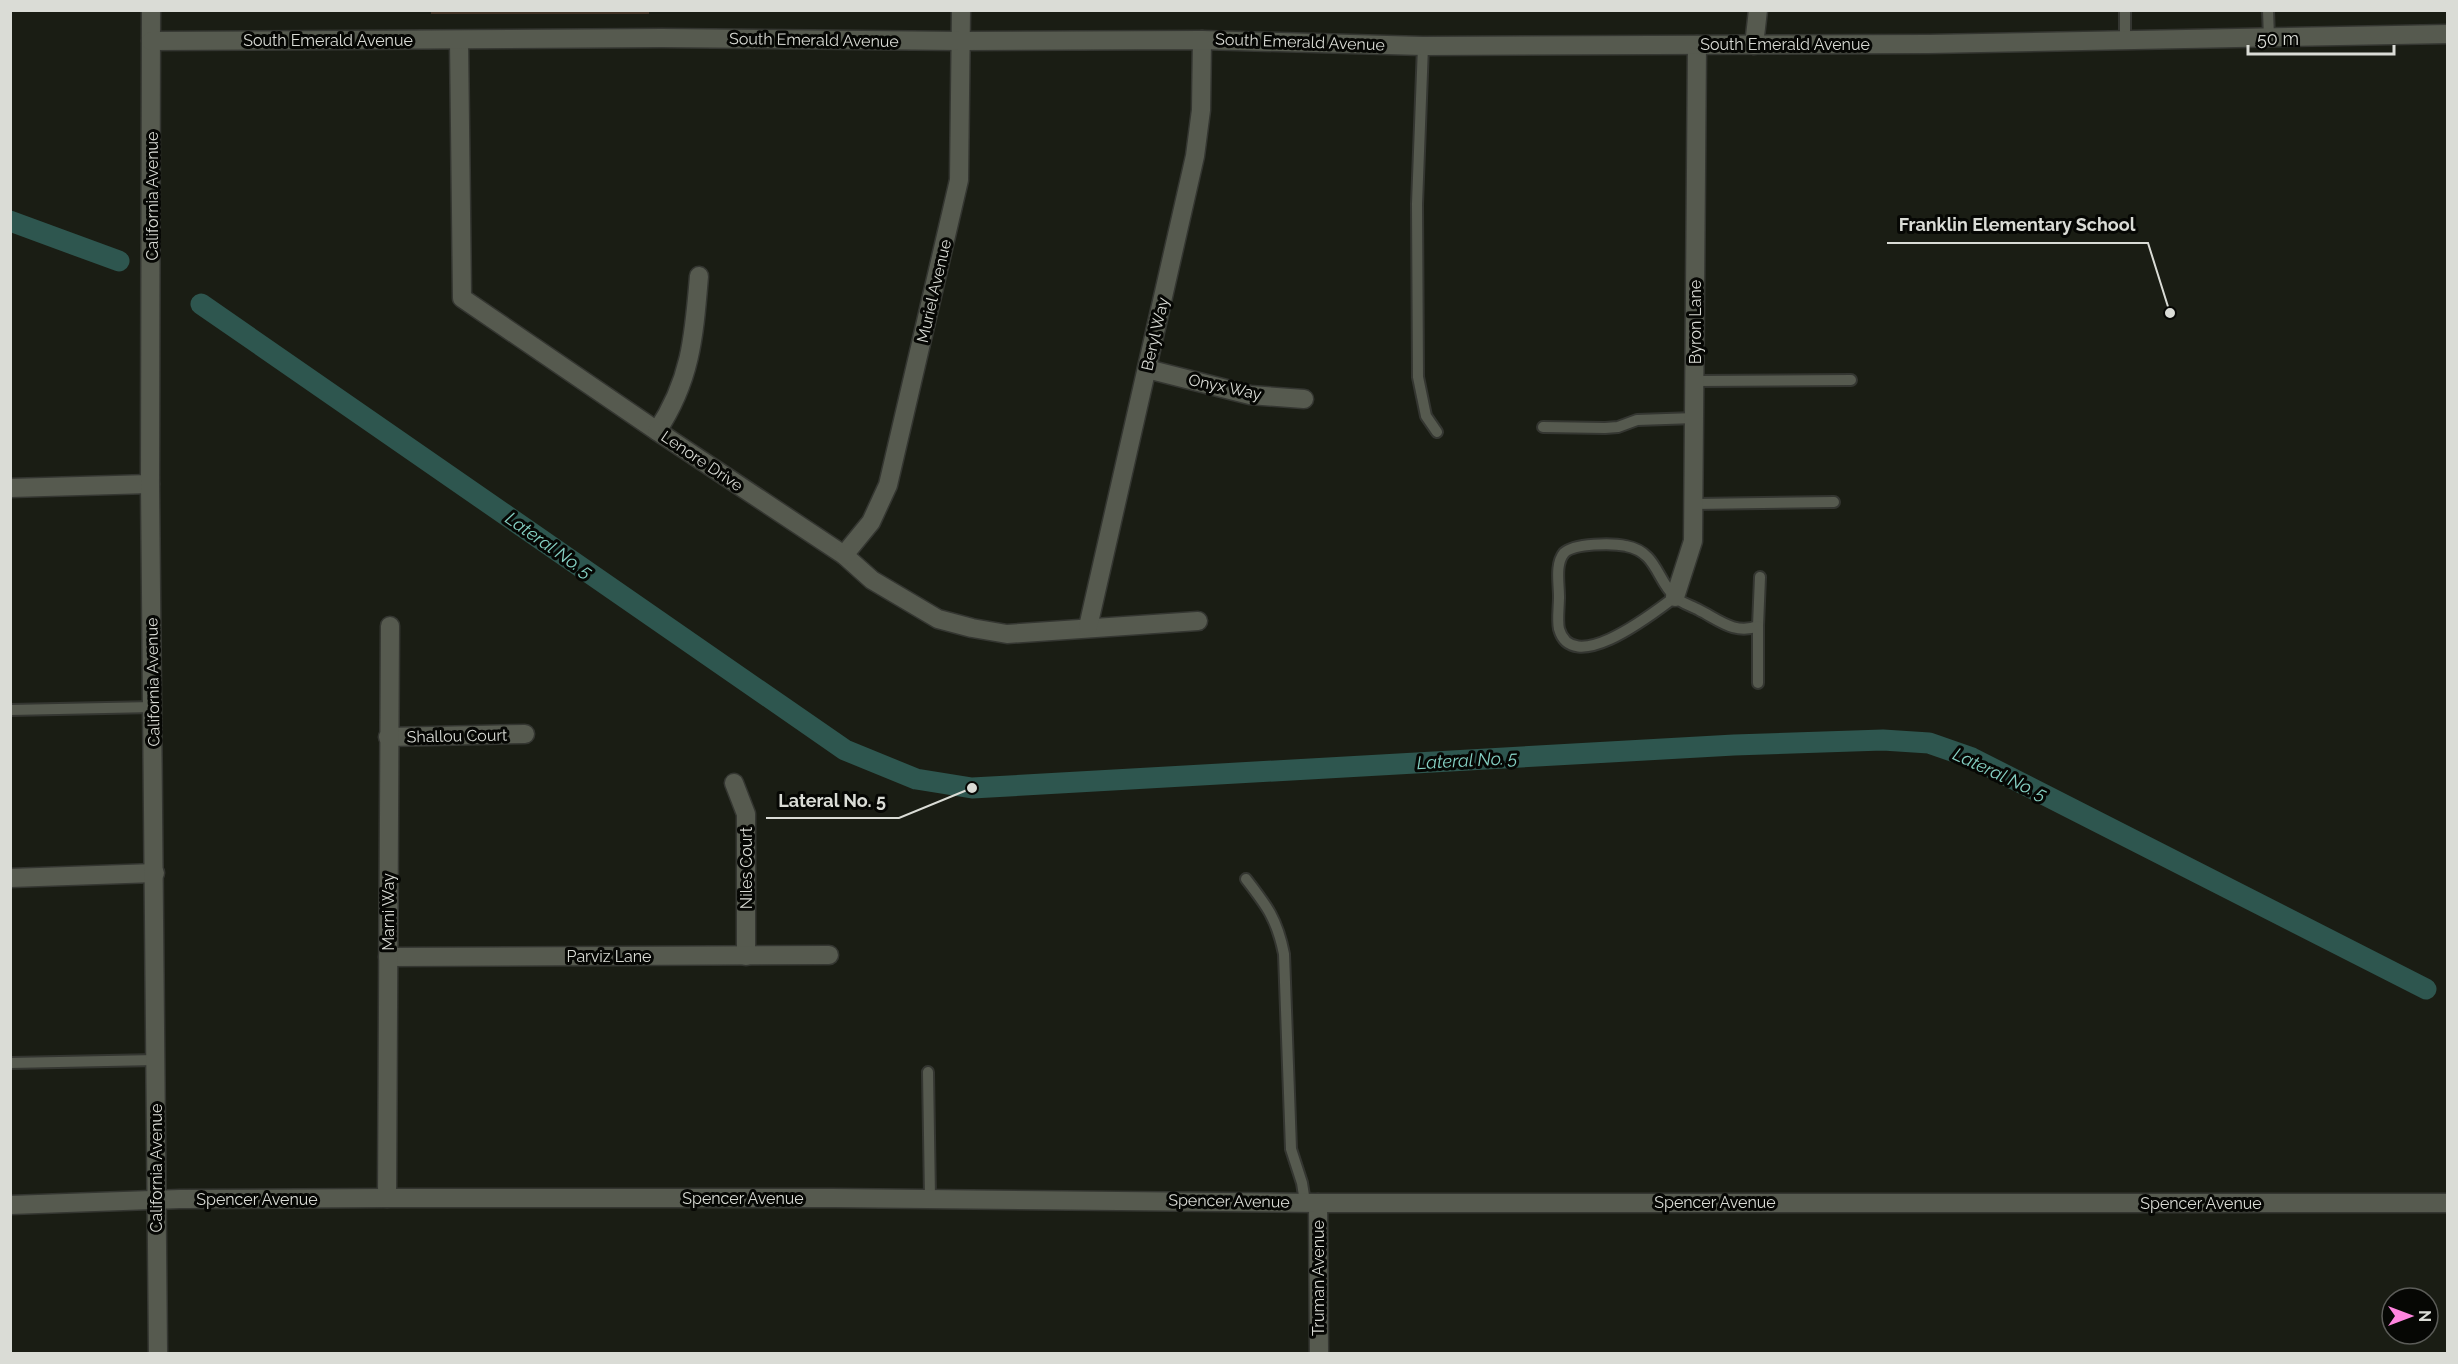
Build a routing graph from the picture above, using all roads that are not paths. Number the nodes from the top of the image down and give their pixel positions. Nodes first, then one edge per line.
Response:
1 (151, 10) edge
2 (961, 10) edge
3 (1758, 10) edge
4 (2125, 10) edge
5 (2268, 10) edge
6 (2448, 34) edge
7 (2269, 38) junction
8 (459, 40) junction
9 (1202, 40) junction
10 (2125, 40) junction
11 (152, 41) junction
12 (962, 41) junction
13 (1696, 45) junction
14 (1754, 45) junction
15 (1423, 46) junction
16 (699, 276) dead end
17 (1147, 369) junction
18 (1851, 380) dead end
19 (1695, 381) junction
20 (1304, 399) dead end
21 (1695, 418) junction
22 (1543, 427) dead end
23 (657, 431) junction
24 (1437, 432) dead end
25 (150, 484) junction
26 (10, 488) edge
27 (1834, 502) dead end
28 (1694, 504) junction
29 (844, 555) junction
30 (1760, 577) dead end
31 (1675, 597) junction
32 (1198, 621) dead end
33 (390, 626) dead end
34 (1758, 626) junction
35 (1089, 627) junction
36 (1758, 683) dead end
37 (154, 707) junction
38 (10, 710) edge
39 (525, 734) dead end
40 (388, 737) junction
41 (734, 783) dead end
42 (155, 873) junction
43 (10, 878) edge
44 (1246, 879) dead end
45 (829, 955) dead end
46 (746, 956) junction
47 (388, 957) junction
48 (156, 1060) junction
49 (10, 1063) edge
50 (928, 1072) dead end
51 (387, 1198) junction
52 (930, 1198) junction
53 (156, 1199) junction
54 (1312, 1202) junction
55 (2448, 1203) edge
56 (10, 1205) edge
57 (158, 1353) edge
58 (1319, 1353) edge

1 - 11 street, California Avenue
2 - 12 street, Muriel Avenue
3 - 14 street
4 - 10 lane
5 - 7 lane
6 - 7 street, South Emerald Avenue
7 - 10 street, South Emerald Avenue
8 - 11 street, South Emerald Avenue
8 - 12 street, South Emerald Avenue
8 - 23 street, Lenore Drive
9 - 12 street, South Emerald Avenue
9 - 15 street, South Emerald Avenue
9 - 17 street, Beryl Way
10 - 14 street, South Emerald Avenue
11 - 25 street, California Avenue
12 - 29 street, Muriel Avenue
13 - 14 street, South Emerald Avenue
13 - 15 street, South Emerald Avenue
13 - 19 street, Byron Lane
15 - 24 lane
16 - 23 street
17 - 20 street, Onyx Way
17 - 35 street, Beryl Way
18 - 19 lane
19 - 21 street, Byron Lane
21 - 22 lane
21 - 28 street, Byron Lane
23 - 29 street, Lenore Drive
25 - 26 street
25 - 37 street, California Avenue
27 - 28 lane
28 - 31 street, Byron Lane
29 - 35 street, Lenore Drive
30 - 34 lane
31 - 31 lane
31 - 34 lane
32 - 35 street, Lenore Drive
33 - 40 street, Marni Way
34 - 36 lane
37 - 38 lane
37 - 42 street, California Avenue
39 - 40 street, Shallou Court
40 - 47 street, Marni Way
41 - 46 street, Niles Court
42 - 43 street
42 - 48 street, California Avenue
44 - 54 lane
45 - 46 street, Parviz Lane
46 - 47 street, Parviz Lane
47 - 51 street, Marni Way
48 - 49 lane
48 - 53 street, California Avenue
50 - 52 lane
51 - 52 street, Spencer Avenue
51 - 53 street, Spencer Avenue
52 - 54 street, Spencer Avenue
53 - 56 street, Spencer Avenue
53 - 57 street, California Avenue
54 - 55 street, Spencer Avenue
54 - 58 street, Truman Avenue

